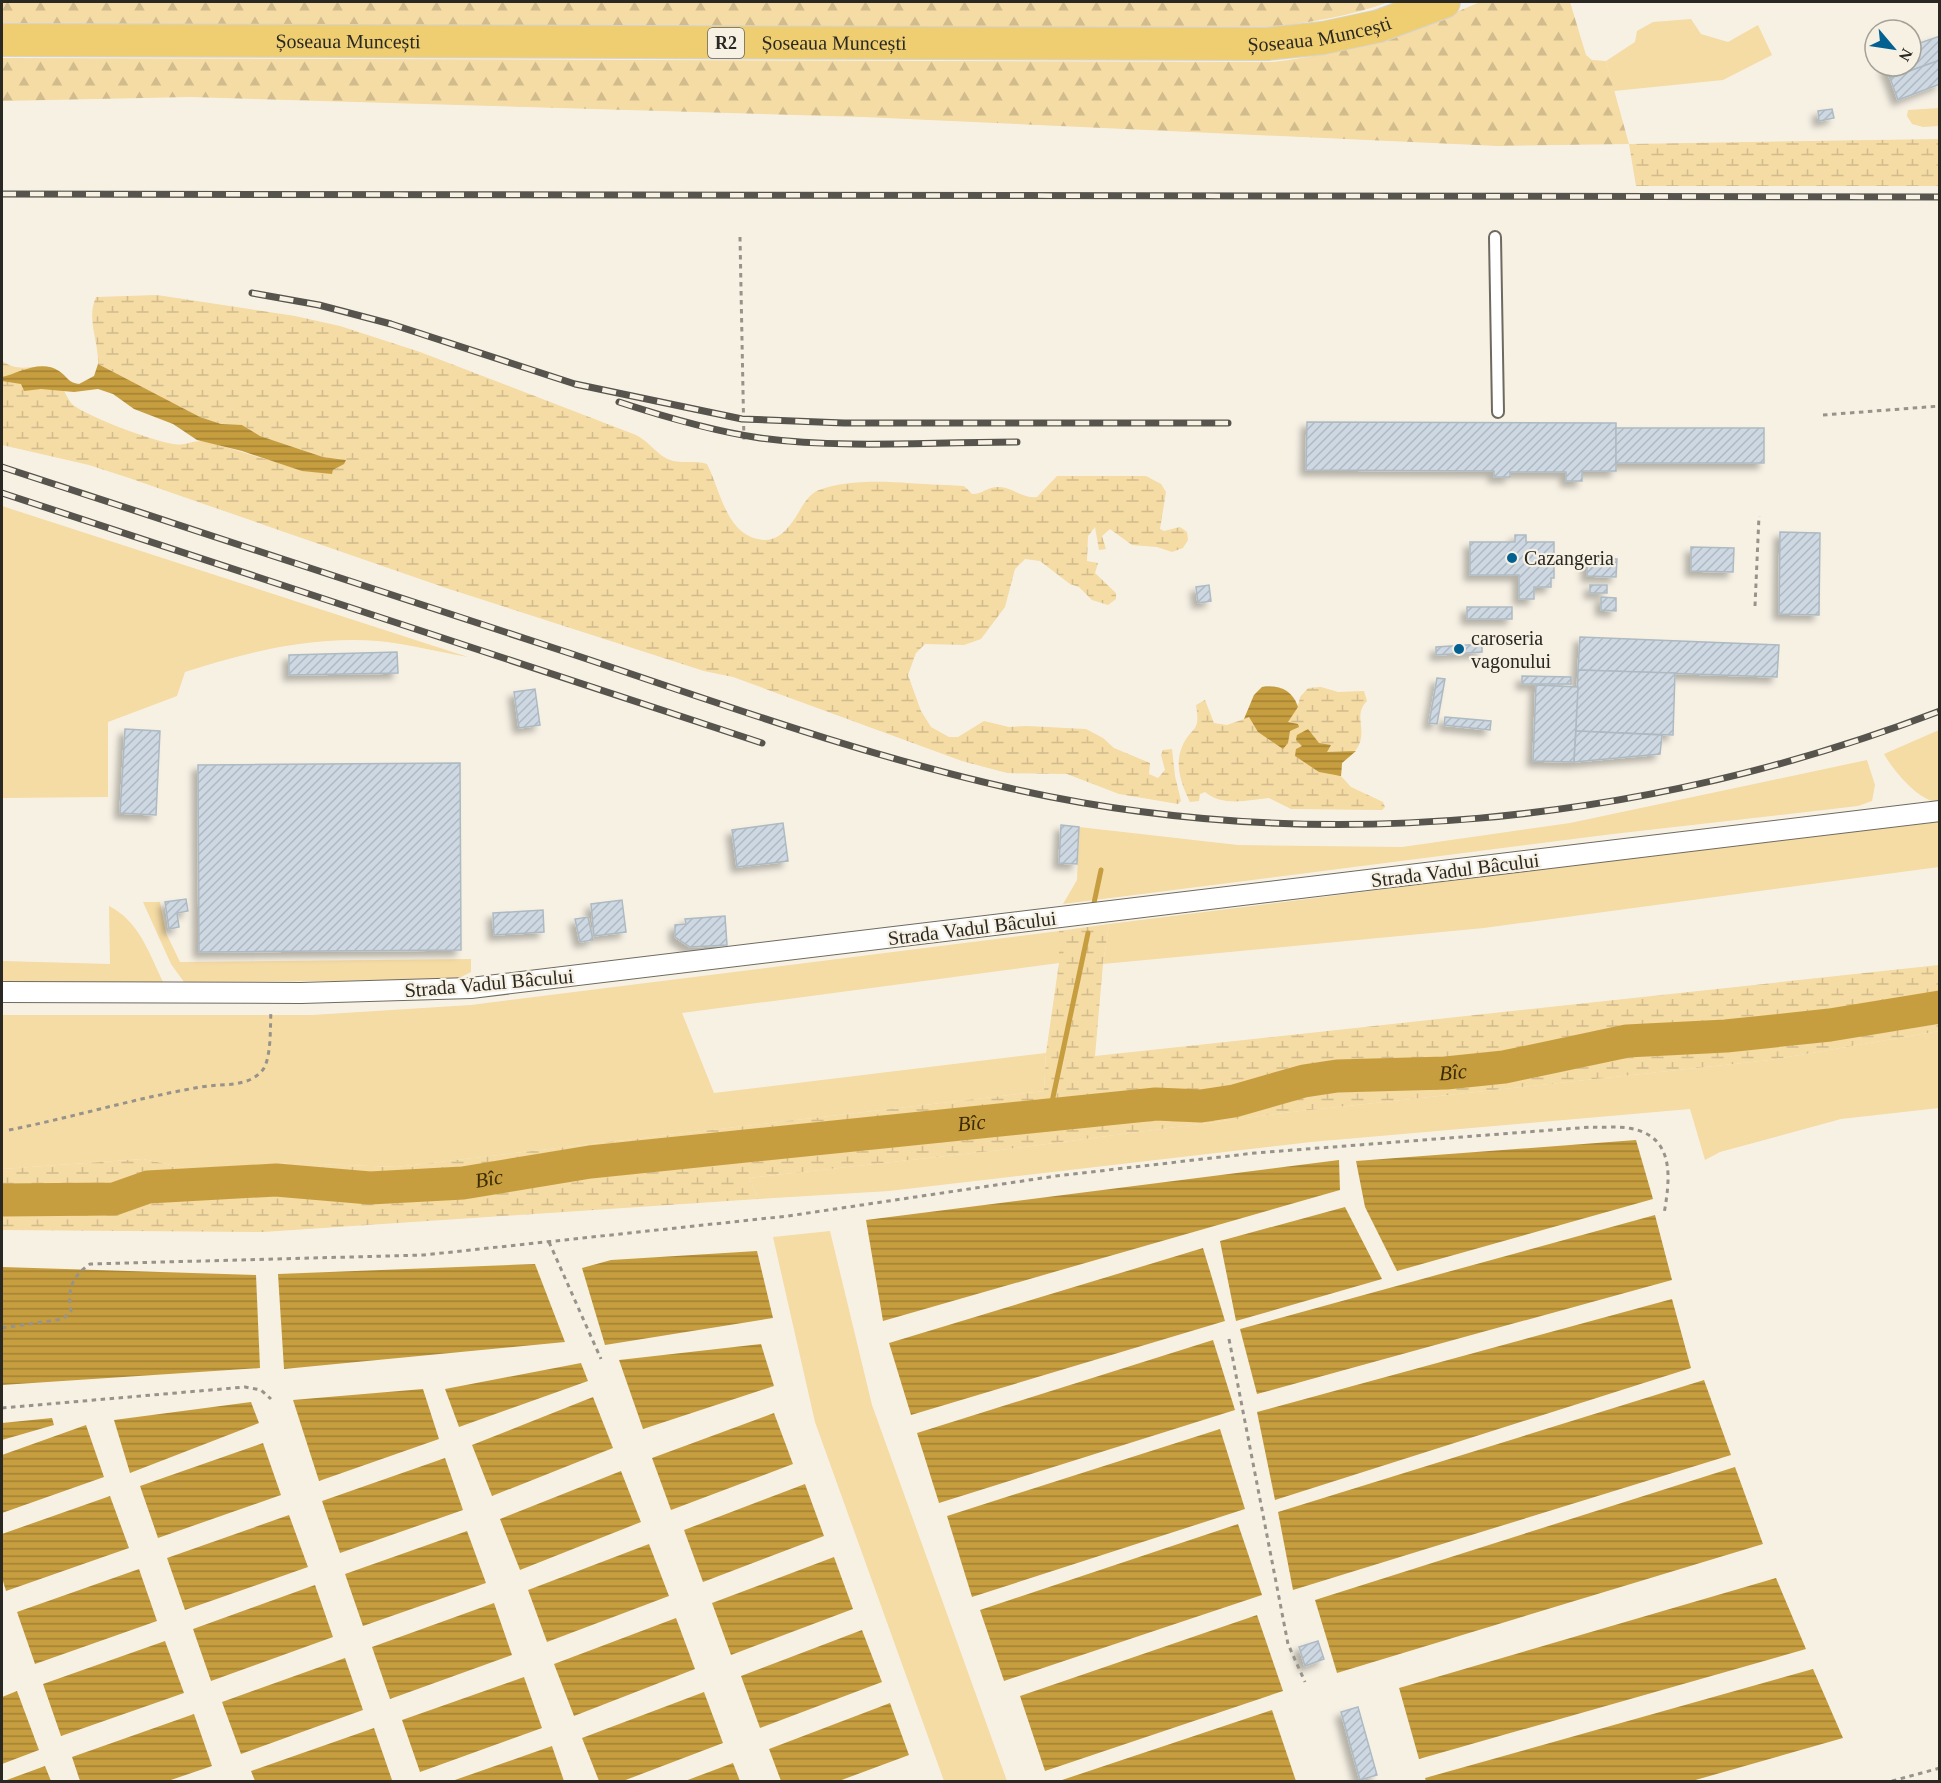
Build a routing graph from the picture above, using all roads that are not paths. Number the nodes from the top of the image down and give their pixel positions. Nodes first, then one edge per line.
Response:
1 (1444, 2) edge
2 (2, 40) edge
3 (1495, 237) dead end
4 (1498, 412) dead end
5 (1940, 811) edge
6 (2, 992) edge

1 - 2 main road, Șoseaua Muncești / R2
3 - 4 lane
5 - 6 street, Strada Vadul Bâcului

